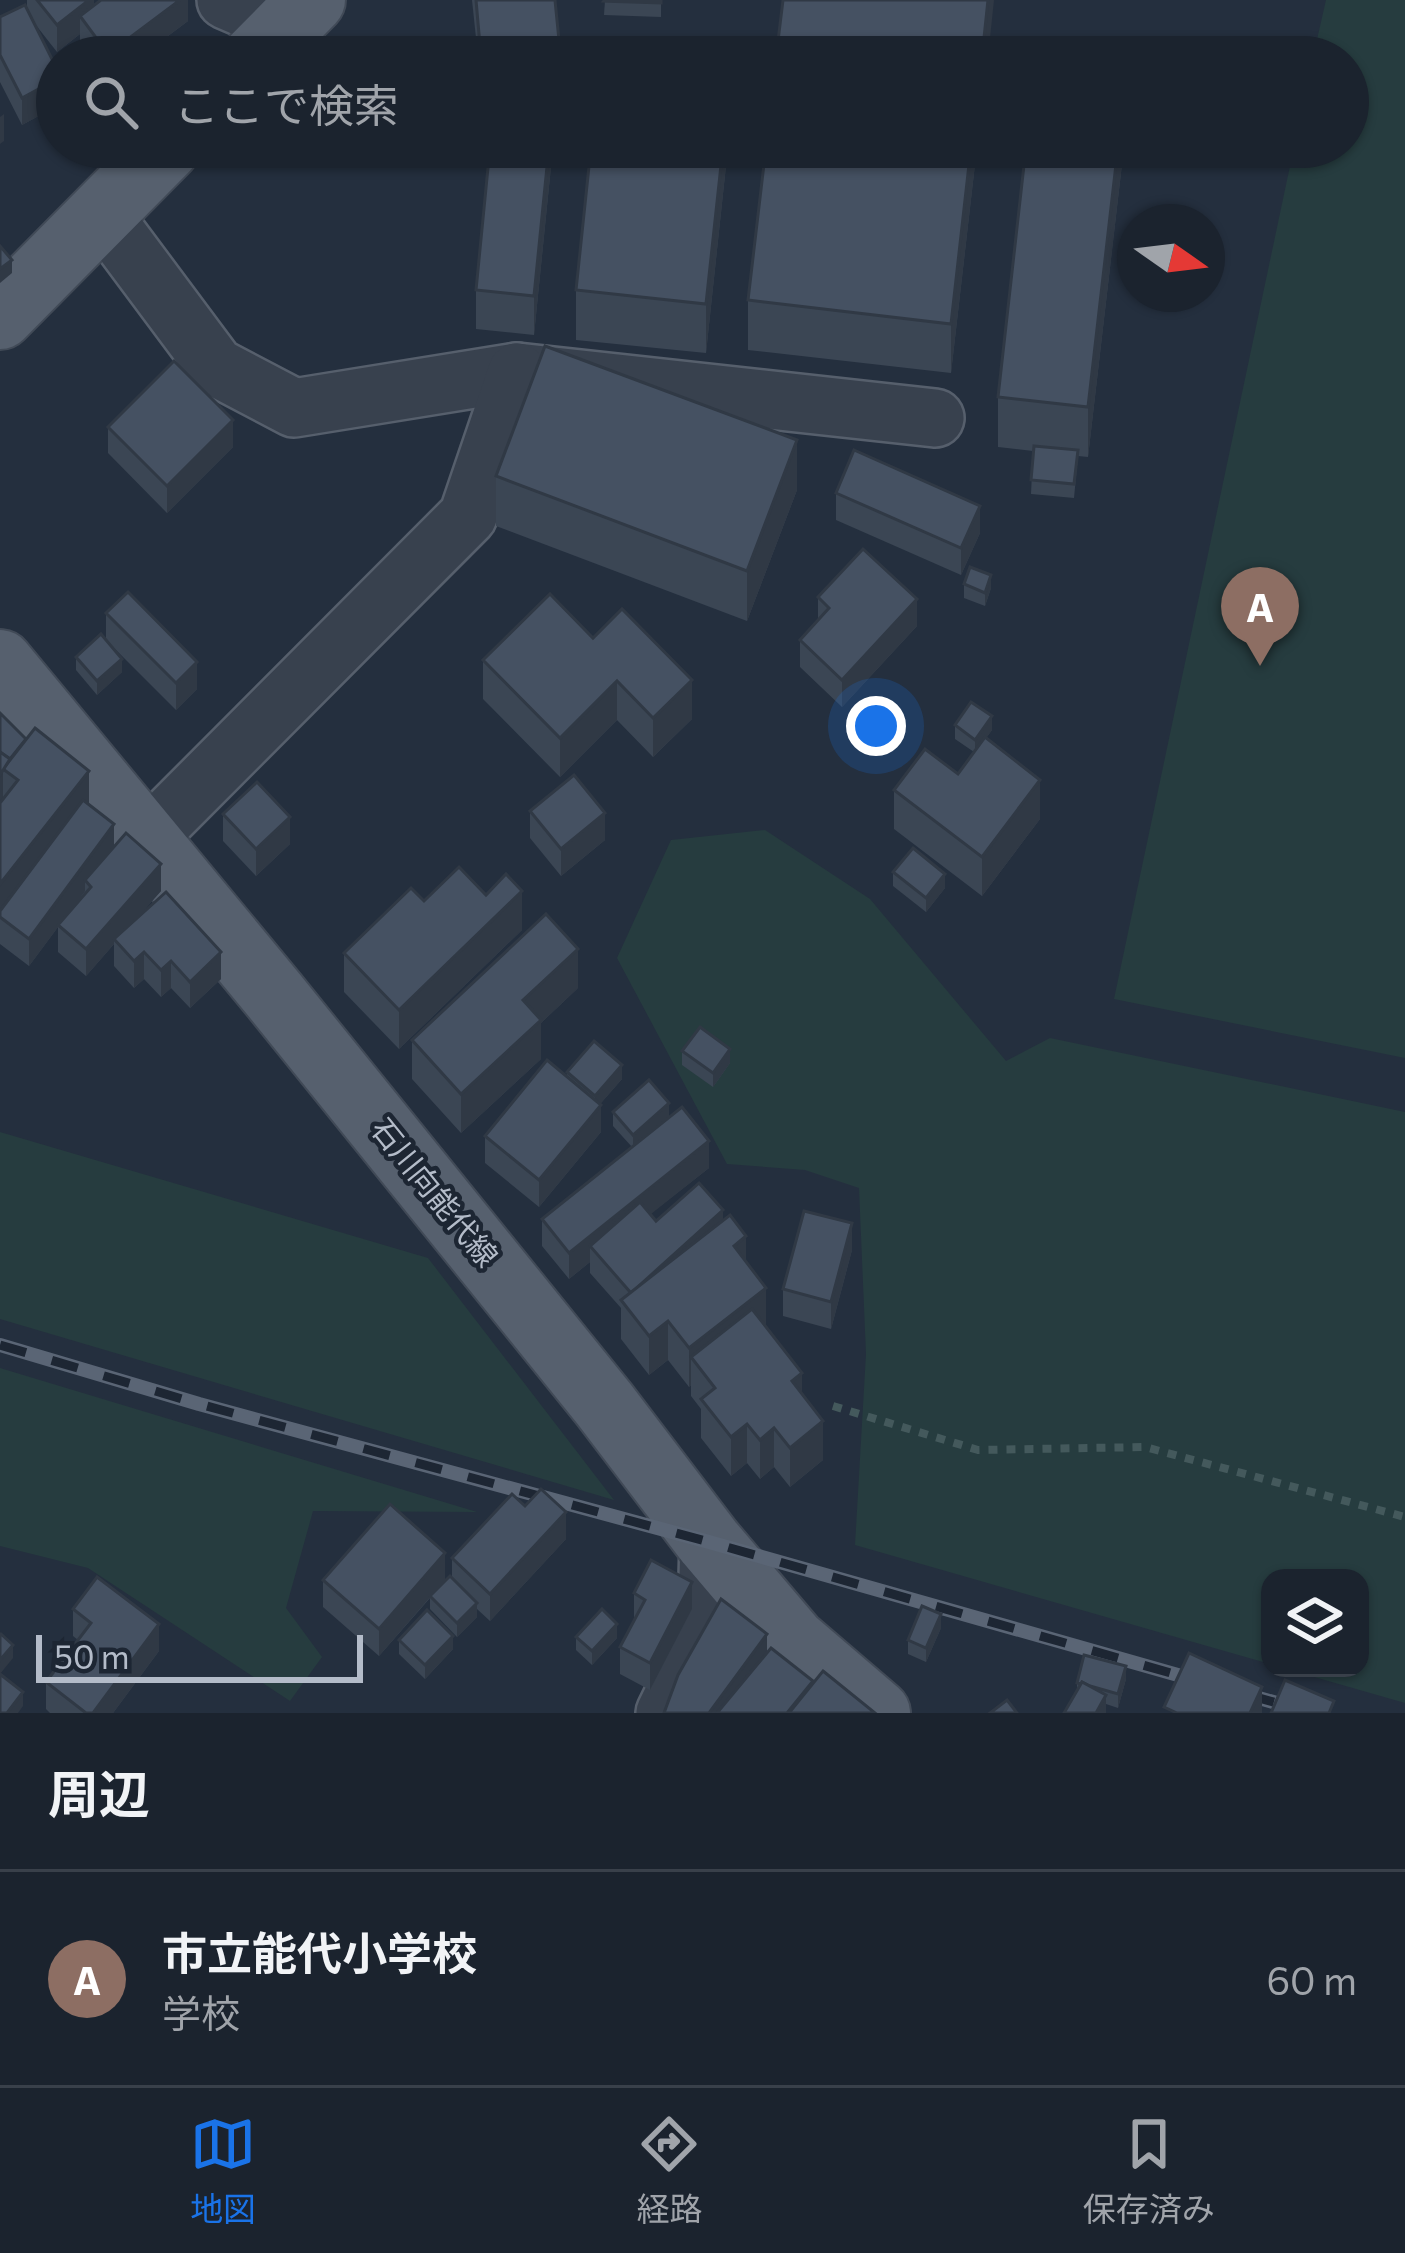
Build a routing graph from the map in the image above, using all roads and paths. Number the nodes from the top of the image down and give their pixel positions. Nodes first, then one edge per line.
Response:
1 (226, 0) edge
2 (285, 28) edge
3 (147, 168) edge
4 (102, 214) junction
5 (0, 316) edge
6 (517, 372) junction
7 (935, 418) dead end
8 (0, 663) edge
9 (145, 840) junction
10 (833, 1406) dead end
11 (1405, 1517) edge
12 (709, 1542) junction
13 (665, 1713) edge
14 (878, 1713) edge

1 - 2 lane
3 - 4 main road
4 - 5 main road
4 - 6 lane
6 - 7 lane
6 - 9 lane
8 - 9 main road, 石川向能代線
9 - 12 main road, 石川向能代線
10 - 11 path
12 - 13 lane
12 - 14 main road, 石川向能代線

